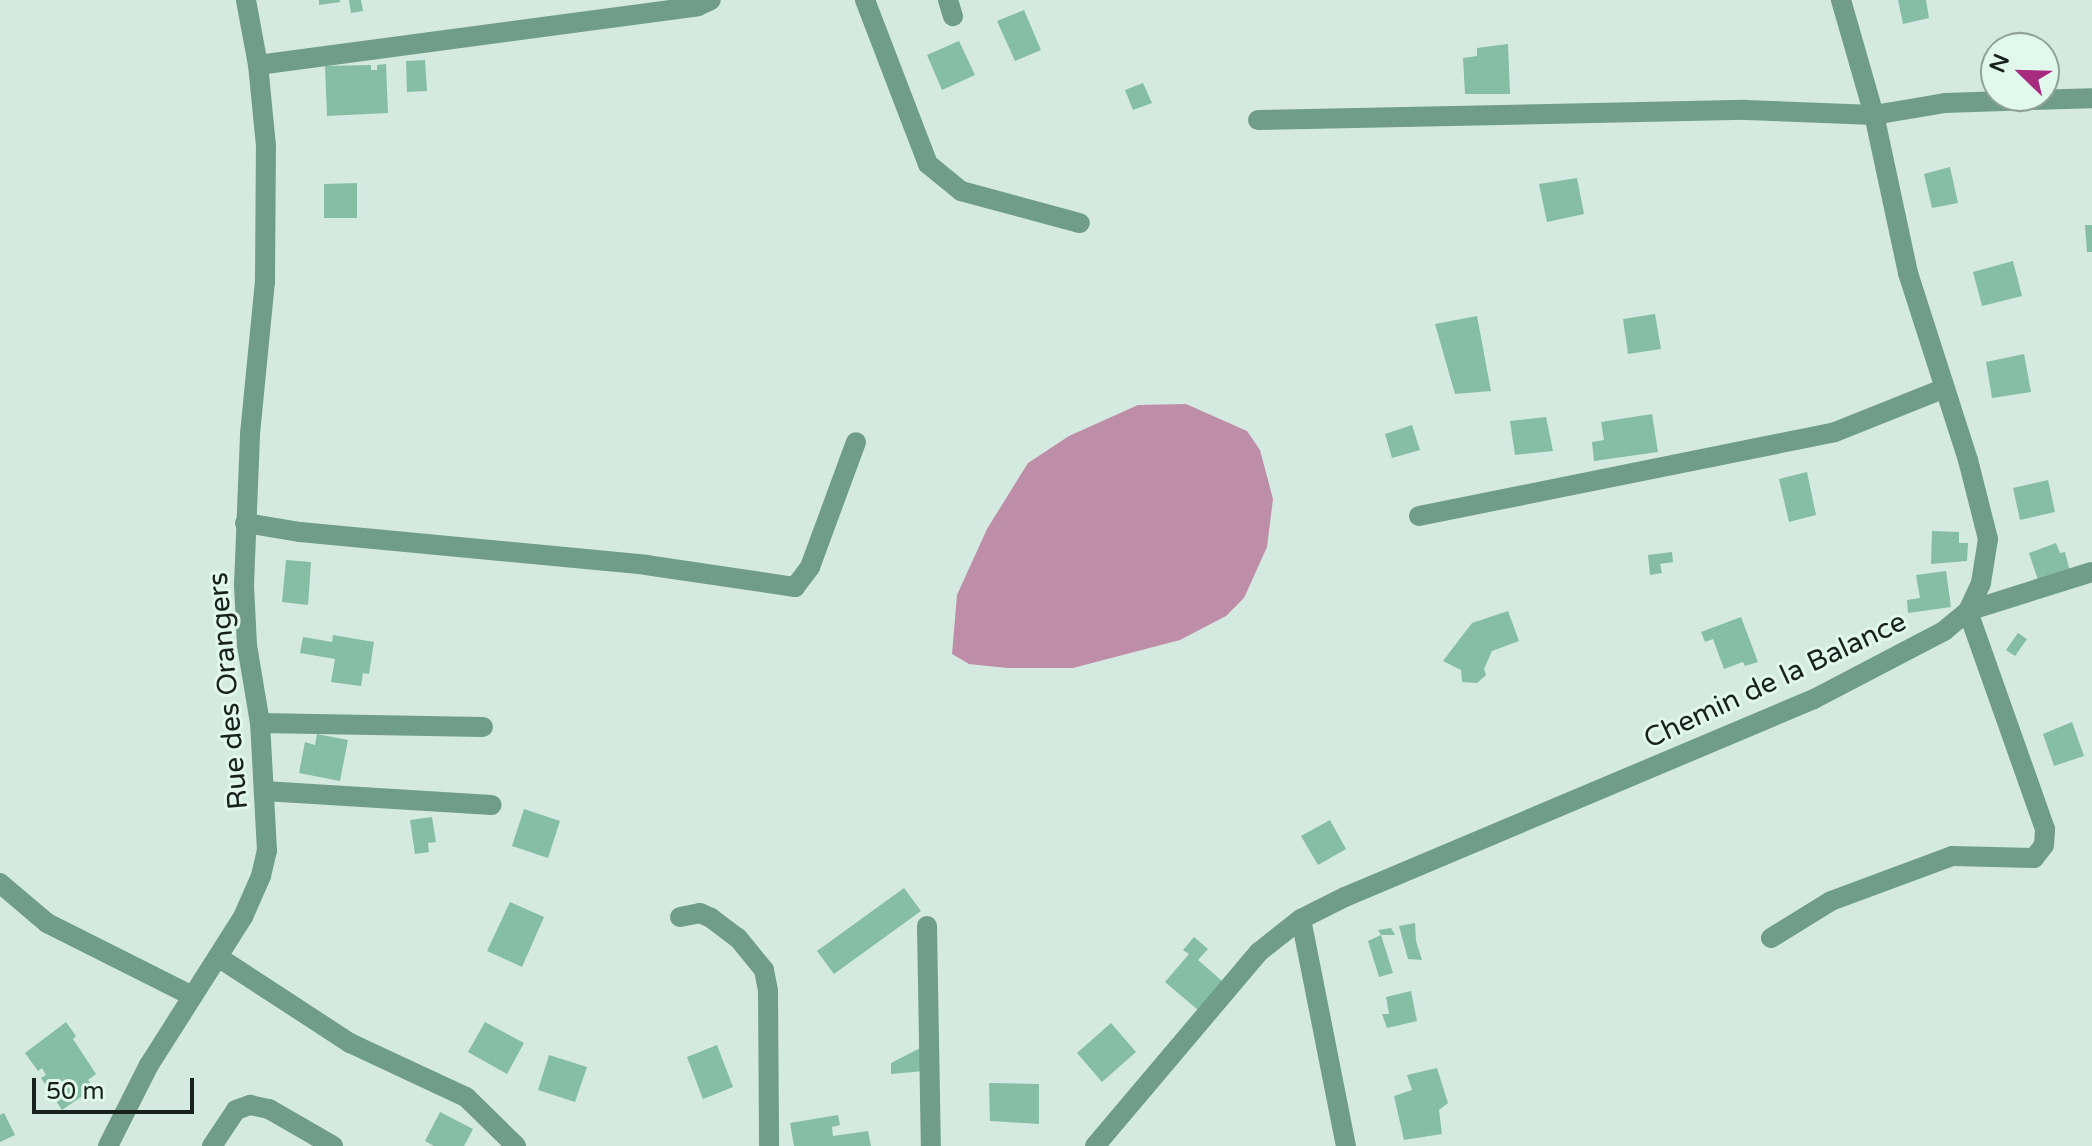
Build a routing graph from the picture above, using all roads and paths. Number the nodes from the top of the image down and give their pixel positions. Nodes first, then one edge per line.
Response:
1 (246, 0) edge
2 (711, 0) edge
3 (865, 0) edge
4 (1841, 0) edge
5 (258, 65) junction
6 (2092, 98) edge
7 (1874, 115) junction
8 (1258, 120) dead end
9 (1080, 223) dead end
10 (1945, 388) junction
11 (856, 442) dead end
12 (1419, 516) dead end
13 (245, 523) junction
14 (2092, 572) edge
15 (1968, 611) junction
16 (260, 723) junction
17 (483, 727) dead end
18 (264, 791) junction
19 (492, 805) dead end
20 (0, 883) edge
21 (680, 917) dead end
22 (1301, 919) junction
23 (927, 926) dead end
24 (1771, 938) dead end
25 (218, 957) junction
26 (192, 996) junction
27 (108, 1146) edge
28 (212, 1146) edge
29 (333, 1146) edge
30 (516, 1146) edge
31 (769, 1146) edge
32 (931, 1146) edge
33 (1095, 1146) edge
34 (1346, 1146) edge

1 - 5 street, Rue des Orangers
2 - 5 street
3 - 9 street
4 - 7 street
5 - 13 street, Rue des Orangers
6 - 7 street
7 - 8 street
7 - 10 street
10 - 12 street
10 - 15 street
11 - 13 street
13 - 16 street, Rue des Orangers
14 - 15 street
15 - 22 street, Chemin de la Balance
15 - 24 street
16 - 17 street
16 - 18 street, Rue des Orangers
18 - 19 street
18 - 25 street, Rue des Orangers
20 - 26 street
21 - 31 street
22 - 33 street, Chemin de la Balance
22 - 34 street
23 - 32 street
25 - 26 street, Rue des Orangers
25 - 30 street
26 - 27 street, Rue des Orangers
28 - 29 street

